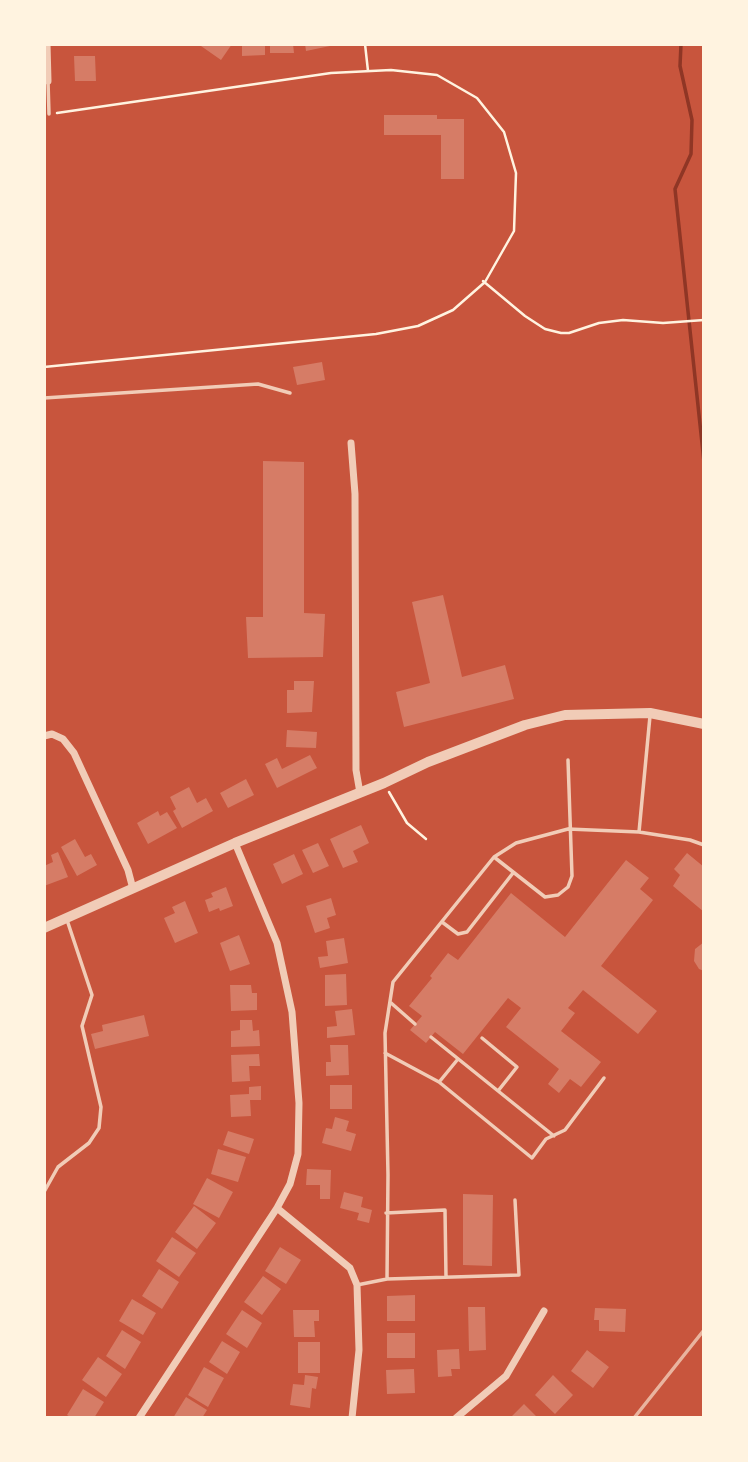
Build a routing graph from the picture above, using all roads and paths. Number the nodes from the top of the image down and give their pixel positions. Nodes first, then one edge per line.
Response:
1 (47, 44) edge
2 (365, 44) edge
3 (368, 71) junction
4 (48, 81) joint
5 (49, 114) joint
6 (484, 281) junction
7 (704, 320) edge
8 (44, 367) edge
9 (290, 393) dead end
10 (44, 398) edge
11 (351, 443) dead end
12 (650, 713) junction
13 (704, 724) edge
14 (44, 736) edge
15 (568, 760) dead end
16 (384, 783) junction
17 (360, 793) junction
18 (571, 830) junction
19 (639, 832) junction
20 (425, 839) dead end
21 (235, 844) junction
22 (704, 845) edge
23 (494, 857) junction
24 (513, 873) junction
25 (132, 889) junction
26 (67, 920) junction
27 (442, 922) junction
28 (44, 928) edge
29 (390, 1002) junction
30 (415, 1024) dead end
31 (431, 1037) dead end
32 (482, 1038) dead end
33 (385, 1052) junction
34 (458, 1059) junction
35 (604, 1078) dead end
36 (439, 1082) junction
37 (498, 1091) junction
38 (554, 1136) junction
39 (44, 1192) edge
40 (515, 1200) dead end
41 (276, 1208) junction
42 (386, 1213) junction
43 (446, 1277) junction
44 (387, 1279) junction
45 (357, 1285) junction
46 (544, 1311) dead end
47 (139, 1418) edge
48 (352, 1418) edge
49 (456, 1418) edge

1 - 4 street
2 - 3 path
3 - 5 path
3 - 6 path
4 - 5 lane
6 - 7 path
6 - 8 path
9 - 10 lane
11 - 17 street
12 - 13 street
12 - 16 street
12 - 19 lane
14 - 25 street
15 - 18 lane
16 - 17 street
16 - 20 path
17 - 21 street
18 - 19 lane
18 - 23 lane
18 - 24 lane
19 - 22 lane
21 - 25 street
21 - 41 street
23 - 24 lane
23 - 27 lane
24 - 27 lane
25 - 26 street
26 - 28 street
26 - 39 lane
27 - 29 lane
29 - 30 lane
29 - 33 lane
31 - 34 lane
32 - 37 lane
33 - 36 lane
33 - 42 lane
34 - 36 lane
34 - 37 lane
35 - 38 lane
36 - 38 lane
37 - 38 lane
40 - 43 lane
41 - 45 street
41 - 47 street
42 - 43 lane
42 - 44 lane
43 - 44 lane
44 - 45 lane
45 - 48 street
46 - 49 street

